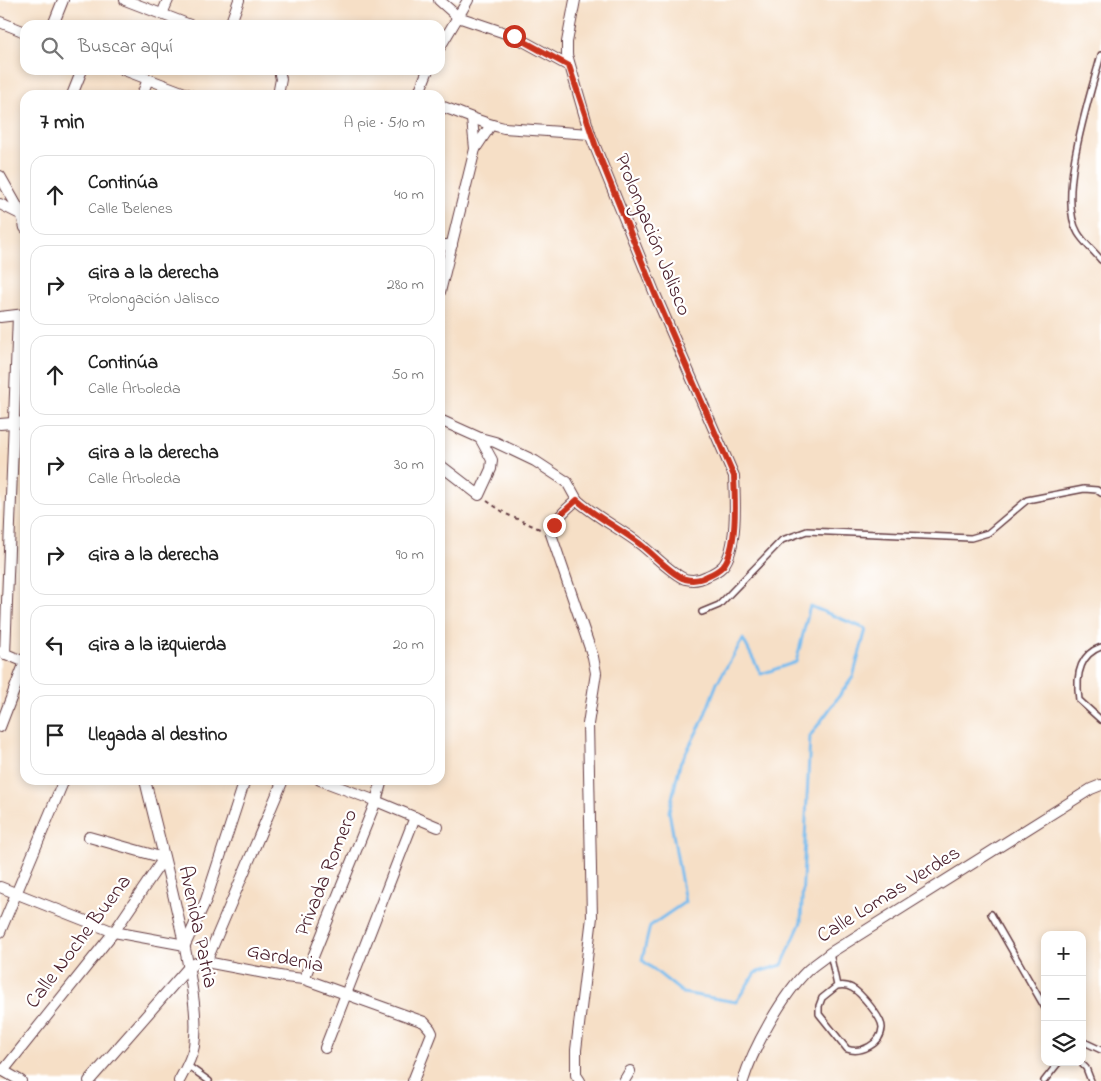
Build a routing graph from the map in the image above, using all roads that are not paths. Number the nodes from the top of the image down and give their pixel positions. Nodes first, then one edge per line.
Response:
1 (63, 0) edge
2 (125, 0) edge
3 (168, 0) edge
4 (239, 0) edge
5 (438, 0) edge
6 (468, 0) edge
7 (576, 0) edge
8 (162, 14) junction
9 (458, 17) junction
10 (55, 20) edge
11 (177, 20) edge
12 (232, 20) edge
13 (0, 22) edge
14 (20, 30) edge
15 (445, 39) edge
16 (1101, 56) edge
17 (569, 66) junction
18 (80, 75) edge
19 (137, 75) edge
20 (280, 75) edge
21 (426, 75) edge
22 (148, 79) junction
23 (74, 90) edge
24 (144, 90) edge
25 (177, 90) edge
26 (279, 90) edge
27 (420, 90) edge
28 (445, 108) edge
29 (472, 119) junction
30 (491, 125) junction
31 (590, 134) junction
32 (475, 149) junction
33 (0, 176) edge
34 (0, 204) edge
35 (20, 207) edge
36 (20, 212) edge
37 (445, 245) edge
38 (452, 245) junction
39 (1101, 260) edge
40 (445, 272) edge
41 (20, 315) edge
42 (0, 317) edge
43 (20, 330) edge
44 (20, 422) edge
45 (445, 422) edge
46 (14, 423) junction
47 (0, 424) edge
48 (480, 438) junction
49 (445, 469) edge
50 (1101, 493) edge
51 (577, 500) junction
52 (5, 505) edge
53 (702, 612) dead end
54 (1100, 645) edge
55 (3, 652) edge
56 (20, 660) edge
57 (20, 675) edge
58 (1101, 720) edge
59 (0, 727) edge
60 (62, 785) edge
61 (146, 785) edge
62 (243, 785) edge
63 (282, 785) edge
64 (333, 785) edge
65 (381, 785) edge
66 (1101, 785) edge
67 (376, 801) junction
68 (415, 817) junction
69 (438, 827) dead end
70 (89, 837) dead end
71 (164, 858) junction
72 (0, 887) edge
73 (17, 894) junction
74 (991, 914) dead end
75 (0, 932) edge
76 (114, 932) junction
77 (185, 945) junction
78 (830, 954) junction
79 (206, 962) junction
80 (188, 968) junction
81 (304, 979) junction
82 (837, 986) junction
83 (345, 993) junction
84 (1041, 1001) edge
85 (1086, 1043) edge
86 (324, 1048) dead end
87 (1101, 1050) edge
88 (187, 1065) junction
89 (1056, 1066) edge
90 (1084, 1066) edge
91 (2, 1070) edge
92 (630, 1071) dead end
93 (21, 1081) edge
94 (89, 1081) edge
95 (179, 1081) edge
96 (209, 1081) edge
97 (413, 1081) edge
98 (580, 1081) edge
99 (624, 1081) edge
100 (742, 1081) edge
101 (1044, 1081) edge
102 (1092, 1081) edge

1 - 10 street
2 - 8 street
3 - 8 street
4 - 12 street
5 - 9 street
6 - 9 street
7 - 17 street, Prolongación Jalisco
8 - 11 street
9 - 15 street
9 - 17 street
13 - 14 street
16 - 39 lane
17 - 31 street, Prolongación Jalisco
18 - 23 street
19 - 22 street
20 - 26 street
21 - 27 street
22 - 24 street
22 - 25 street
28 - 29 street
29 - 30 street
29 - 32 street
30 - 31 street
30 - 32 street
31 - 51 street, Prolongación Jalisco
32 - 38 street
33 - 35 street
34 - 36 street
37 - 38 street
38 - 40 street
41 - 42 street
43 - 46 street
44 - 46 street
45 - 48 street
46 - 47 street
46 - 52 street
48 - 49 street
48 - 51 street
50 - 53 lane
51 - 98 street
52 - 55 street
54 - 58 lane
55 - 56 street
57 - 59 street
60 - 73 street
61 - 71 street, Avenida Patria
62 - 77 street
63 - 79 street
64 - 67 street
65 - 67 street, Privada Romero
66 - 78 street, Calle Lomas Verdes
67 - 68 street
67 - 81 street, Privada Romero
68 - 69 street
68 - 83 street
70 - 71 street
71 - 76 street, Calle Noche Buena
71 - 77 street, Avenida Patria
72 - 73 street
73 - 75 street
73 - 76 street
74 - 84 lane
76 - 77 street
76 - 91 street, Calle Noche Buena
77 - 80 street, Avenida Patria
78 - 82 lane
78 - 100 street, Calle Lomas Verdes
79 - 80 street, Gardenia
79 - 81 street, Gardenia
80 - 88 street, Avenida Patria
80 - 94 street
81 - 83 street, Gardenia
82 - 82 lane
83 - 86 street
83 - 97 street, Gardenia
85 - 87 lane
88 - 95 street, Avenida Patria
88 - 96 lane
89 - 101 lane
90 - 102 lane
91 - 93 street
92 - 99 street

